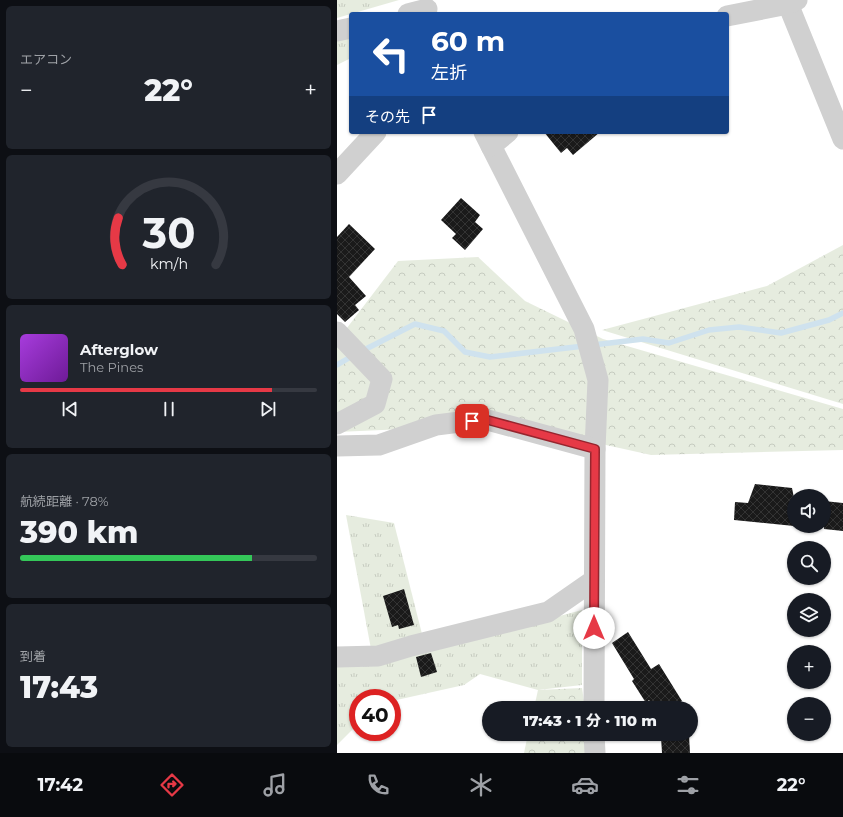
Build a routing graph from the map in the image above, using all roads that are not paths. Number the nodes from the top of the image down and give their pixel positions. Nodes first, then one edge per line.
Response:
1 (793, 2) edge
2 (729, 16) edge
3 (349, 28) edge
4 (337, 31) edge
5 (374, 134) edge
6 (502, 134) edge
7 (488, 139) edge
8 (843, 139) edge
9 (337, 174) edge
10 (338, 333) edge
11 (337, 424) edge
12 (337, 446) edge
13 (595, 449) junction
14 (594, 580) junction
15 (337, 657) edge
16 (594, 701) edge
17 (594, 741) edge
18 (595, 753) edge

1 - 2 street
1 - 8 street
3 - 4 street
5 - 9 street
6 - 7 street
7 - 13 street
10 - 11 street
12 - 13 street
13 - 14 street
14 - 15 street
14 - 16 street
17 - 18 street

